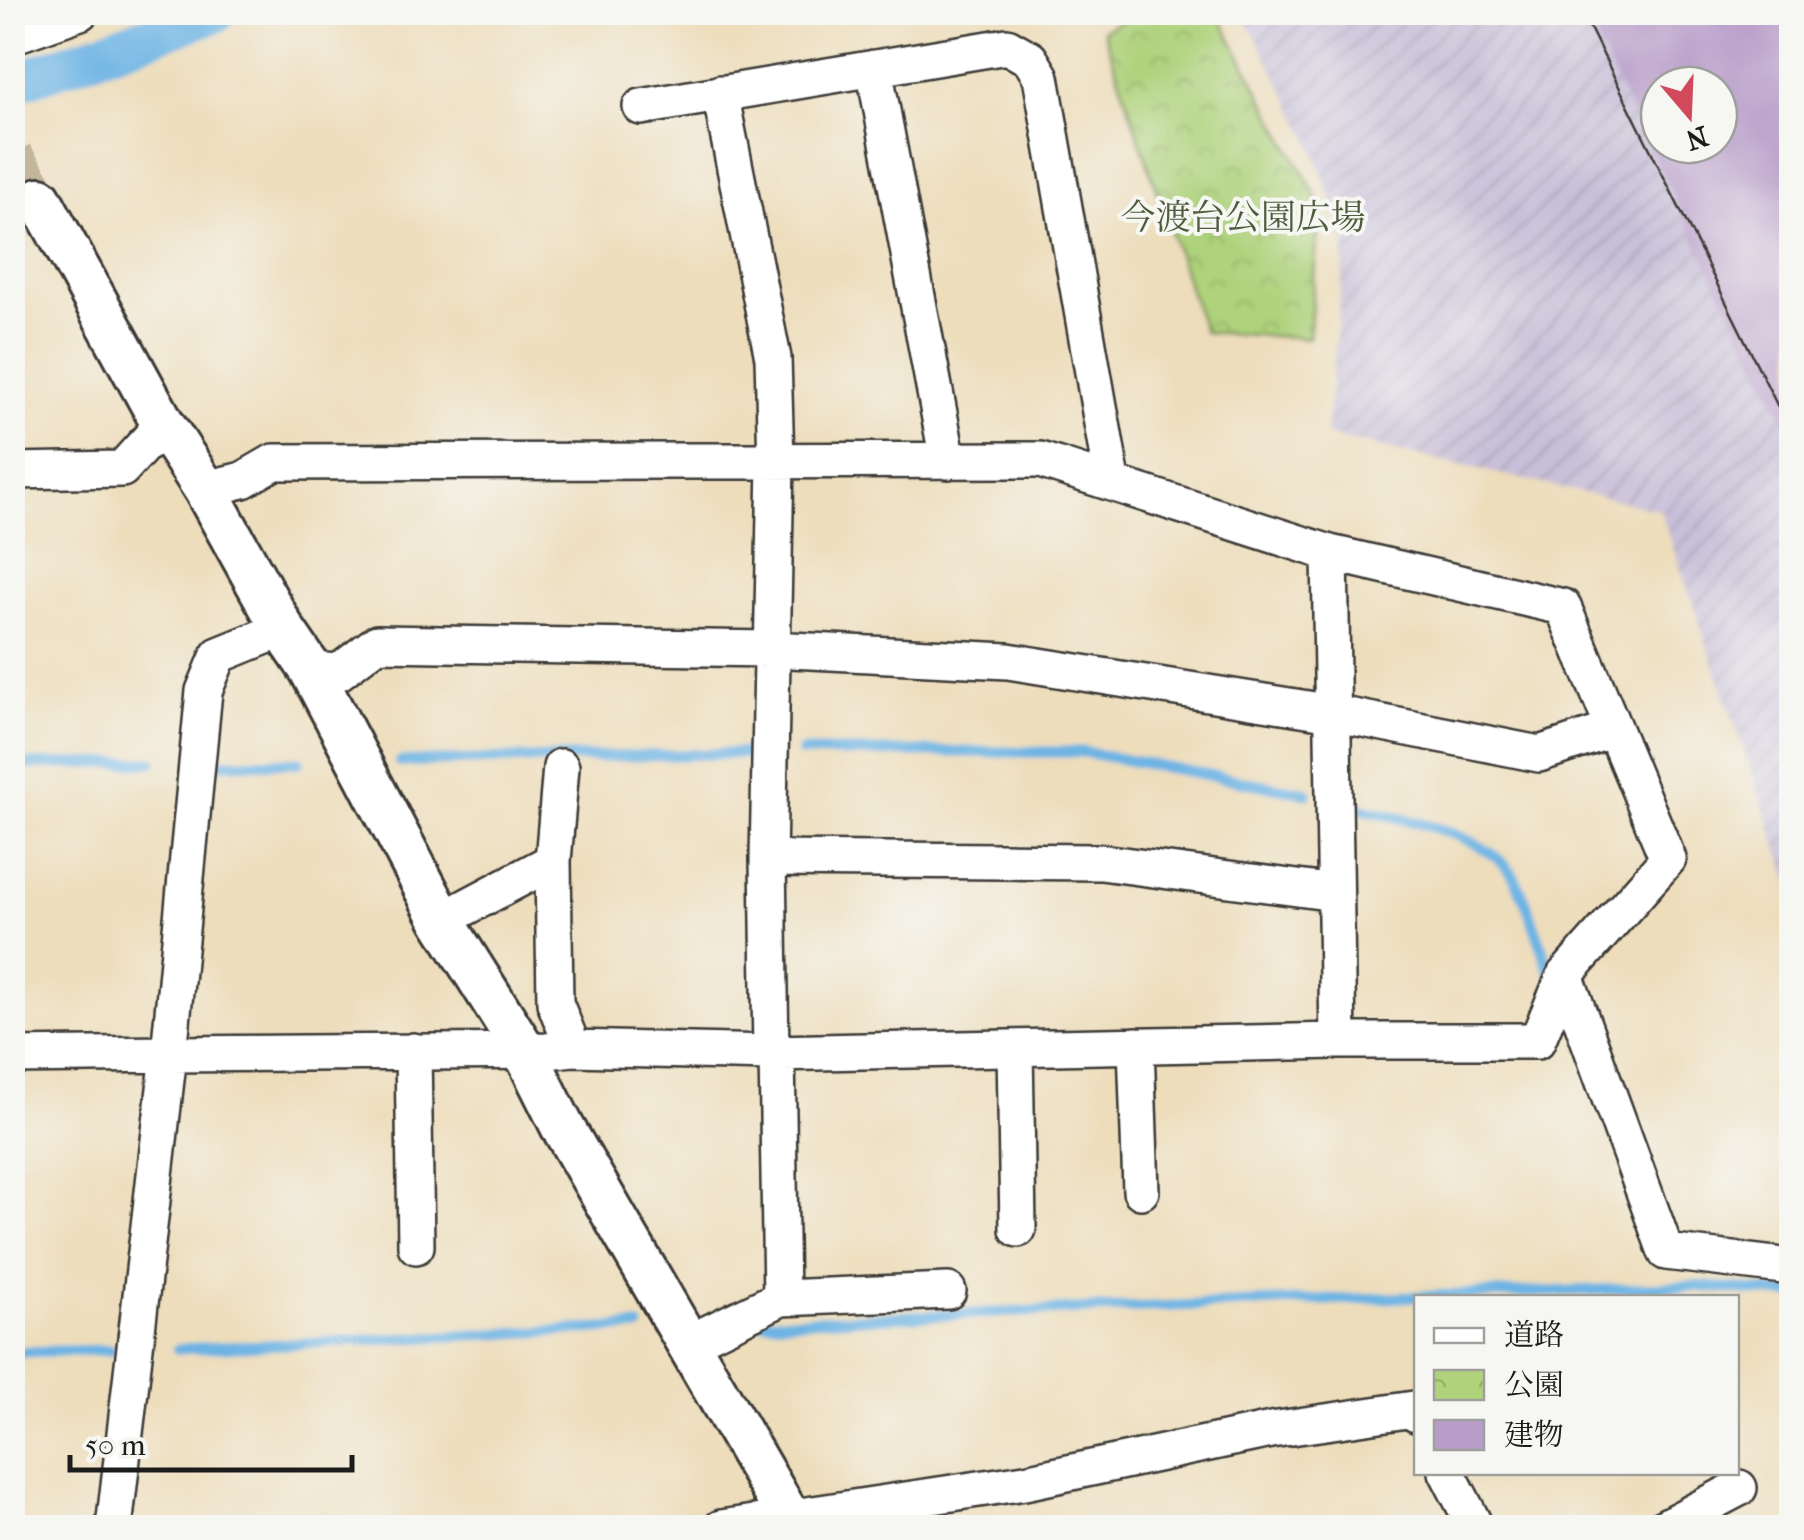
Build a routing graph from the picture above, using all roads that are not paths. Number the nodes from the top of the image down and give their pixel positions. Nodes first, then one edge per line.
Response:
1 (80, 12) edge
2 (12, 36) edge
3 (874, 68) junction
4 (720, 93) junction
5 (641, 107) dead end
6 (40, 199) tunnel mouth
7 (163, 424) junction
8 (948, 460) junction
9 (776, 462) junction
10 (12, 471) edge
11 (1112, 480) junction
12 (205, 489) junction
13 (1330, 553) junction
14 (283, 629) junction
15 (771, 649) junction
16 (311, 670) junction
17 (1332, 713) junction
18 (1614, 729) junction
19 (560, 767) dead end
20 (768, 860) junction
21 (553, 861) junction
22 (1335, 894) junction
23 (442, 920) junction
24 (1565, 976) junction
25 (1338, 1040) junction
26 (1136, 1045) junction
27 (572, 1048) junction
28 (1015, 1048) junction
29 (524, 1050) junction
30 (413, 1051) junction
31 (774, 1053) junction
32 (169, 1054) junction
33 (12, 1056) edge
34 (1141, 1191) dead end
35 (1018, 1228) dead end
36 (416, 1246) dead end
37 (1792, 1267) edge
38 (948, 1291) dead end
39 (781, 1298) junction
40 (688, 1343) junction
41 (1414, 1409) edge
42 (1449, 1475) edge
43 (1739, 1488) dead end
44 (791, 1521) edge
45 (114, 1528) edge
46 (720, 1528) edge
47 (1476, 1528) edge
48 (1663, 1528) edge

1 - 2 street
3 - 4 street
3 - 8 street
3 - 11 street
4 - 5 street
4 - 9 street
6 - 7 street
7 - 10 street
7 - 12 street
8 - 9 street
8 - 11 street
9 - 12 street
9 - 15 street
11 - 13 street
12 - 14 street
13 - 17 street
13 - 18 street
14 - 16 street
14 - 32 street
15 - 16 street
15 - 17 street
15 - 20 street
16 - 23 street
17 - 18 street
17 - 22 street
18 - 24 street
19 - 21 street
20 - 22 street
20 - 31 street
21 - 23 street
21 - 27 street
22 - 25 street
23 - 29 street
24 - 25 street
24 - 37 street
25 - 26 street
26 - 28 street
26 - 34 street
27 - 29 street
27 - 31 street
28 - 31 street
28 - 35 street
29 - 30 street
29 - 40 street
30 - 32 street
30 - 36 street
31 - 39 street
32 - 33 street
32 - 45 street
38 - 39 street
39 - 40 street
40 - 44 street
41 - 44 street
42 - 47 street
43 - 48 street
44 - 46 street

